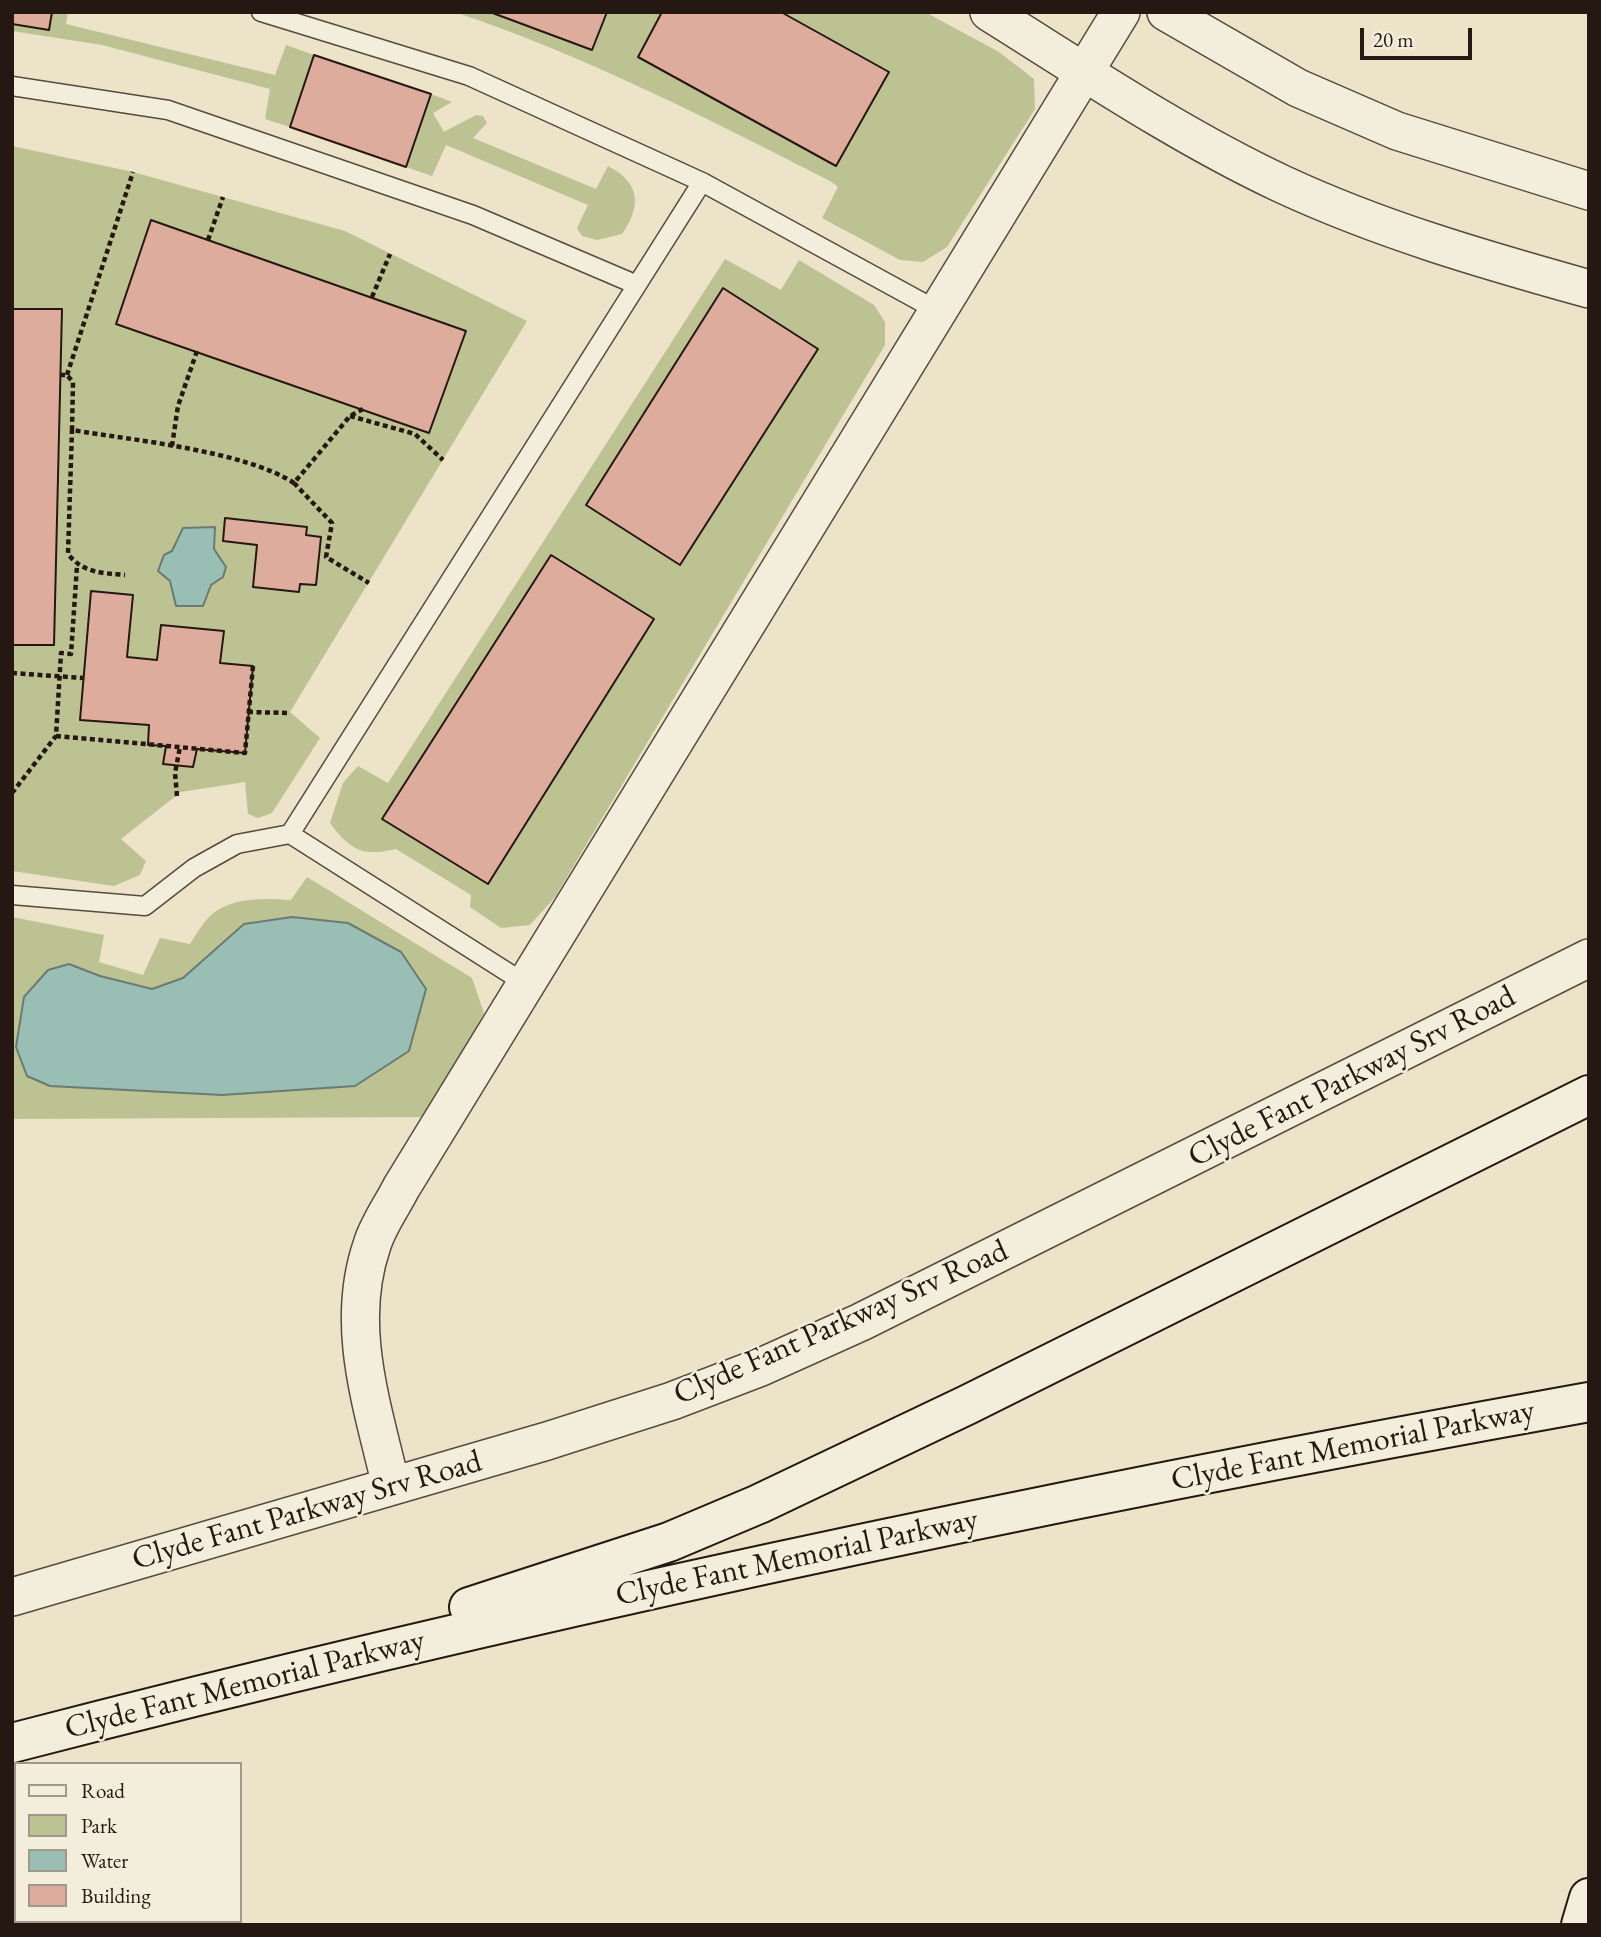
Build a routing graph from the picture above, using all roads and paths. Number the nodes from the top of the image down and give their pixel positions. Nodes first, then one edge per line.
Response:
1 (261, 12) edge
2 (989, 12) edge
3 (1121, 12) edge
4 (1166, 12) edge
5 (1084, 71) junction
6 (12, 86) edge
7 (133, 172) dead end
8 (702, 182) junction
9 (1589, 191) edge
10 (223, 197) dead end
11 (208, 240) dead end
12 (390, 254) dead end
13 (637, 285) junction
14 (1589, 289) edge
15 (372, 297) dead end
16 (938, 311) junction
17 (197, 351) dead end
18 (67, 374) junction
19 (60, 375) dead end
20 (363, 409) dead end
21 (349, 416) junction
22 (72, 428) junction
23 (172, 446) junction
24 (443, 460) dead end
25 (294, 483) junction
26 (77, 566) junction
27 (125, 575) dead end
28 (369, 583) dead end
29 (253, 666) dead end
30 (12, 673) edge
31 (60, 676) junction
32 (83, 678) dead end
33 (248, 712) junction
34 (290, 713) dead end
35 (56, 736) junction
36 (180, 747) junction
37 (12, 793) edge
38 (177, 796) dead end
39 (290, 834) junction
40 (12, 895) edge
41 (1589, 958) edge
42 (526, 984) junction
43 (1589, 1095) edge
44 (1589, 1402) edge
45 (391, 1486) junction
46 (12, 1597) edge
47 (310, 1668) junction
48 (12, 1743) edge
49 (1589, 1898) edge
50 (1581, 1925) edge

1 - 8 lane
2 - 5 street
3 - 5 street
4 - 9 street
5 - 14 street
5 - 16 street
6 - 13 lane
7 - 18 path
8 - 13 lane
8 - 16 lane
10 - 11 path
12 - 15 path
13 - 39 lane
16 - 42 street
17 - 23 path
18 - 19 path
18 - 22 path
20 - 21 path
21 - 24 path
21 - 25 path
22 - 23 path
22 - 26 path
23 - 25 path
25 - 28 path
26 - 27 path
26 - 31 path
29 - 33 path
30 - 31 path
31 - 32 path
31 - 35 path
33 - 34 path
33 - 36 path
35 - 36 path
35 - 37 path
36 - 38 path
39 - 40 lane
39 - 42 lane
41 - 45 street, Clyde Fant Parkway Srv Road
42 - 45 street
43 - 47 main road
44 - 47 main road, Clyde Fant Memorial Parkway
45 - 46 street, Clyde Fant Parkway Srv Road
47 - 48 main road, Clyde Fant Memorial Parkway
49 - 50 main road

